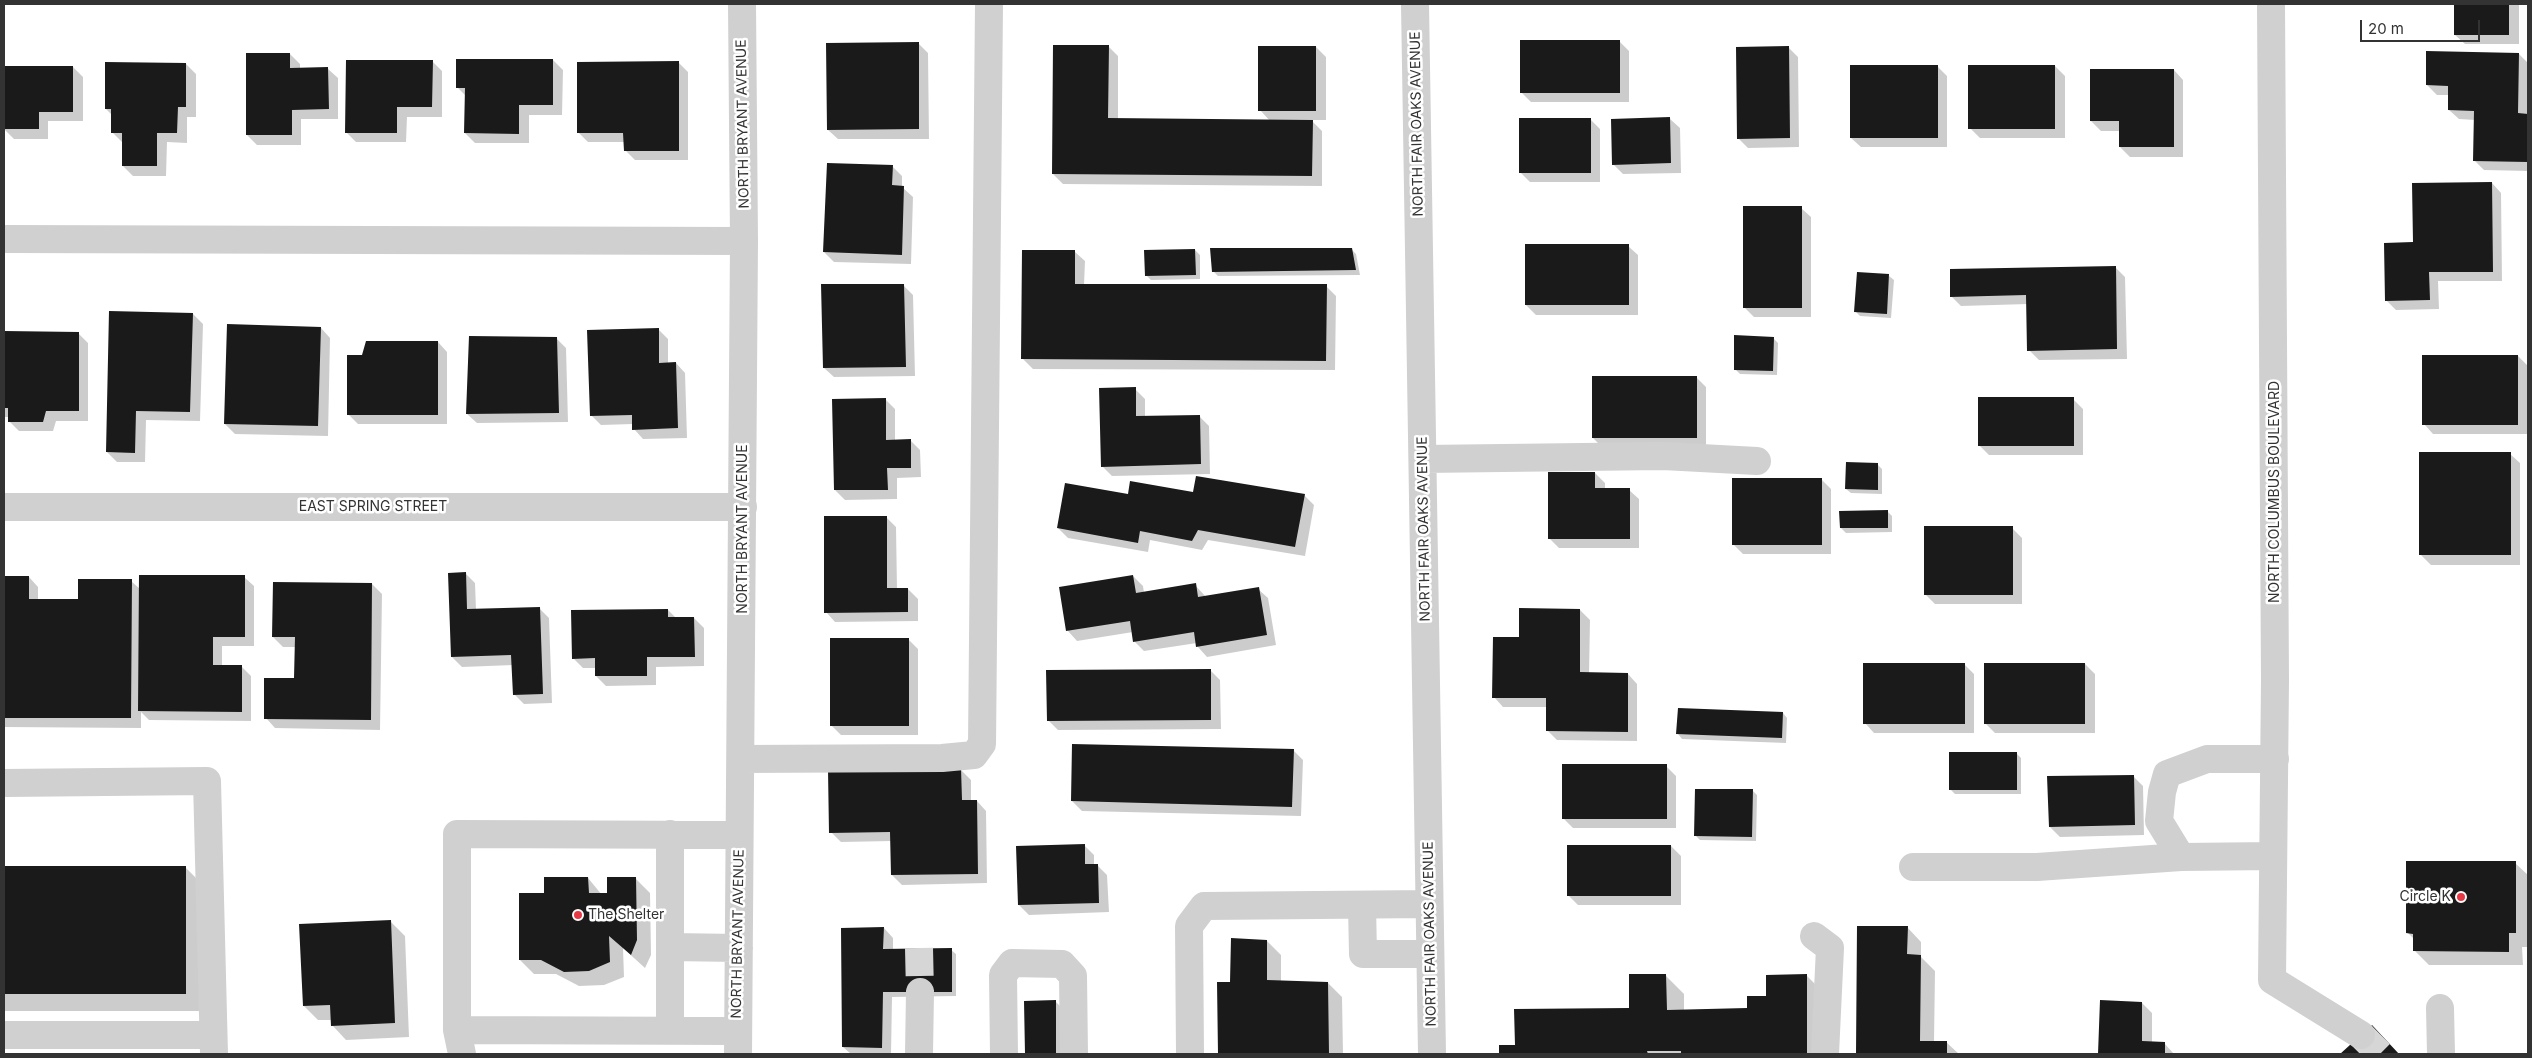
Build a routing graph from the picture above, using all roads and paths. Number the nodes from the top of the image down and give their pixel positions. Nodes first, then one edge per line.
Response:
1 (742, 4) edge
2 (989, 4) edge
3 (1415, 4) edge
4 (2271, 4) edge
5 (4, 239) edge
6 (744, 241) junction
7 (1422, 459) junction
8 (1756, 461) dead end
9 (4, 507) edge
10 (743, 507) junction
11 (741, 759) junction
12 (2275, 759) junction
13 (4, 783) edge
14 (670, 834) junction
15 (739, 835) junction
16 (2274, 856) junction
17 (2181, 857) junction
18 (1913, 867) dead end
19 (1429, 904) junction
20 (1362, 905) junction
21 (1814, 936) dead end
22 (670, 947) junction
23 (739, 948) junction
24 (1430, 954) junction
25 (920, 992) tunnel mouth
26 (2440, 1008) dead end
27 (670, 1030) junction
28 (4, 1035) edge
29 (2361, 1035) tunnel mouth
30 (460, 1042) edge
31 (738, 1043) edge
32 (213, 1045) edge
33 (919, 1054) edge
34 (1004, 1054) edge
35 (1074, 1054) edge
36 (1190, 1054) edge
37 (1432, 1054) edge
38 (1825, 1054) edge
39 (2441, 1054) edge

1 - 6 street, NORTH BRYANT AVENUE
2 - 11 street
3 - 7 street, NORTH FAIR OAKS AVENUE
4 - 12 street, NORTH COLUMBUS BOULEVARD
5 - 6 street
6 - 10 street, NORTH BRYANT AVENUE
7 - 8 street
7 - 19 street, NORTH FAIR OAKS AVENUE
9 - 10 street, EAST SPRING STREET
10 - 11 street, NORTH BRYANT AVENUE
11 - 15 street, NORTH BRYANT AVENUE
12 - 16 street, NORTH COLUMBUS BOULEVARD
12 - 17 street
13 - 32 street
14 - 15 street
14 - 22 street
14 - 30 street
15 - 23 street, NORTH BRYANT AVENUE
16 - 17 street
16 - 29 street, NORTH COLUMBUS BOULEVARD
17 - 18 street
19 - 20 street
19 - 24 street, NORTH FAIR OAKS AVENUE
20 - 24 street
20 - 36 street
21 - 38 street
22 - 23 street
22 - 27 street
23 - 31 street, NORTH BRYANT AVENUE
24 - 37 street, NORTH FAIR OAKS AVENUE
25 - 33 street
26 - 39 street
27 - 30 street
27 - 31 street
28 - 32 street
34 - 35 street

